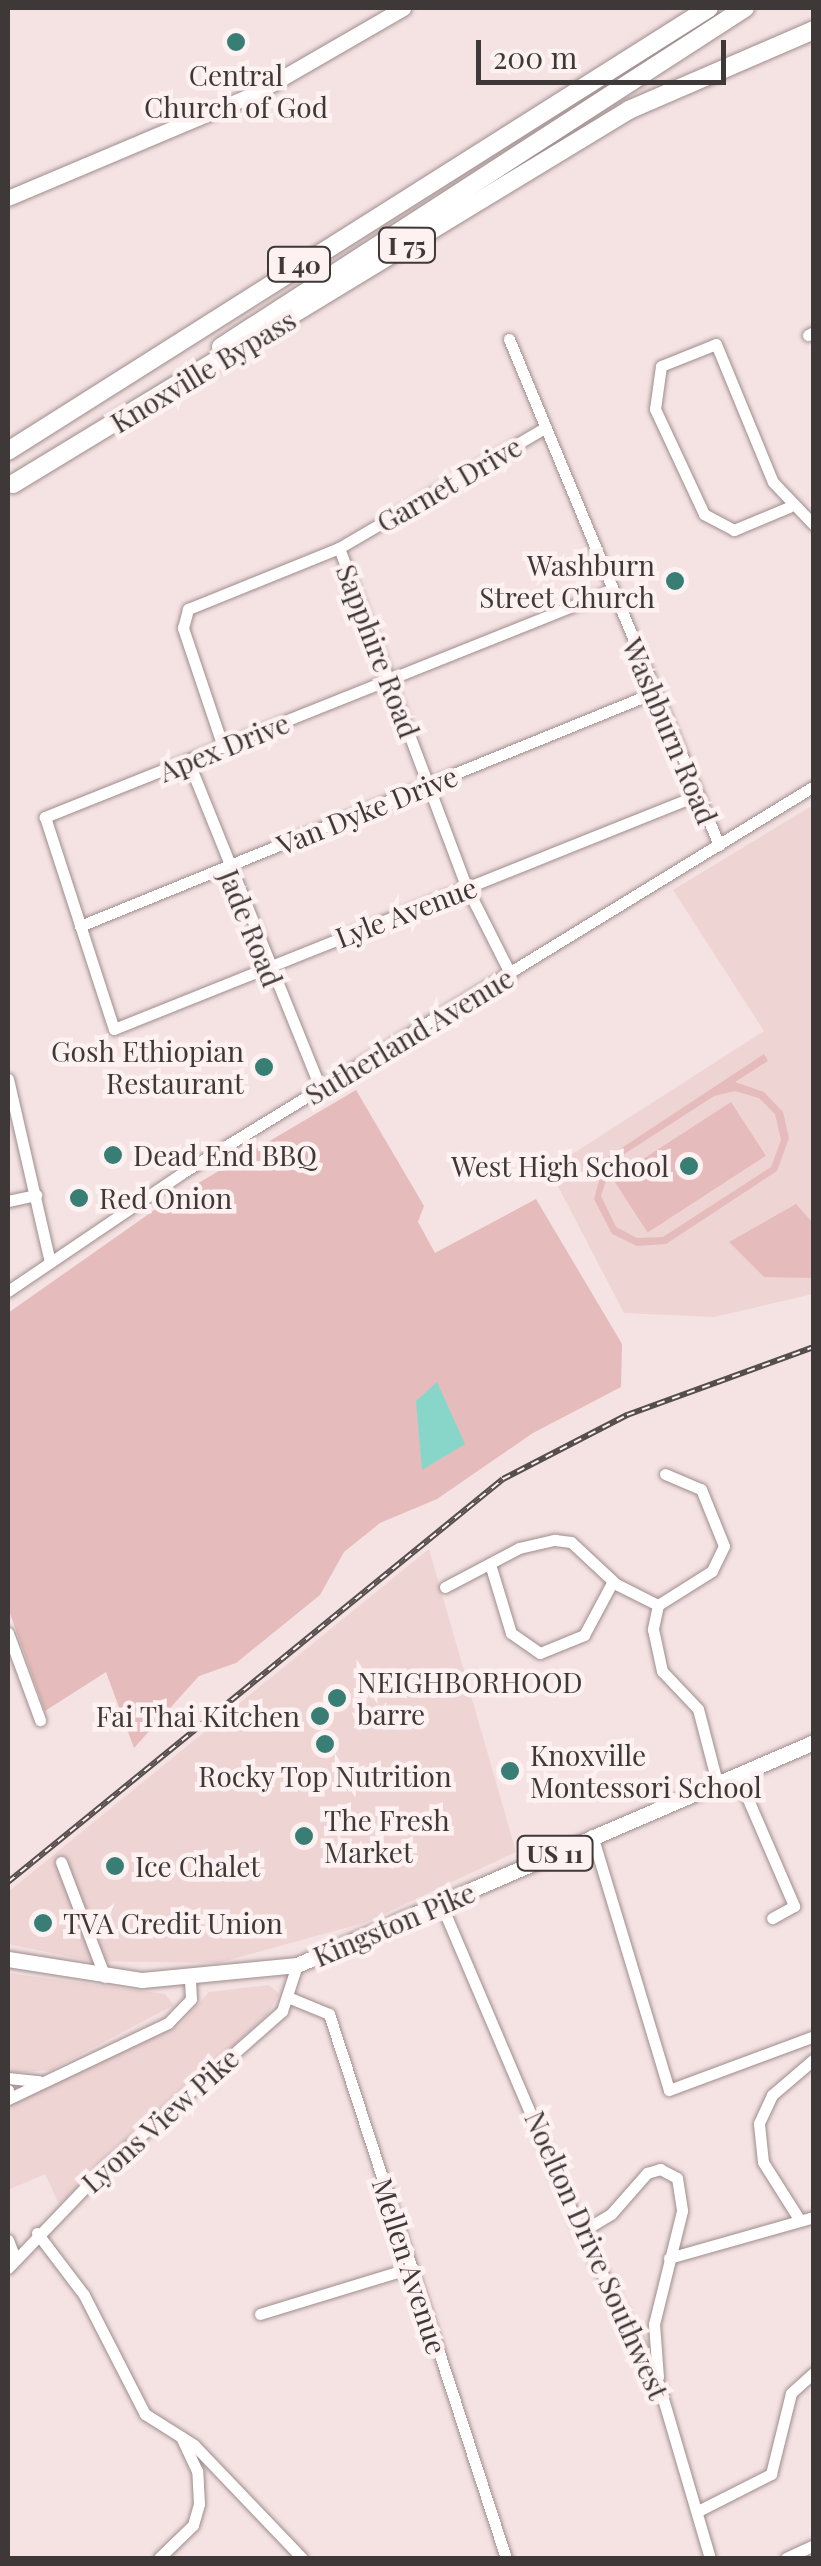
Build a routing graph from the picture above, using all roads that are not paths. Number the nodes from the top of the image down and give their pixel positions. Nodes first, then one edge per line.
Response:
1 (403, 8) edge
2 (690, 8) edge
3 (709, 8) edge
4 (745, 8) edge
5 (814, 30) edge
6 (591, 78) junction
7 (8, 198) edge
8 (509, 340) dead end
9 (544, 428) junction
10 (8, 451) edge
11 (10, 486) edge
12 (789, 506) junction
13 (814, 525) edge
14 (339, 548) junction
15 (610, 591) junction
16 (389, 679) junction
17 (653, 693) junction
18 (223, 747) junction
19 (188, 763) junction
20 (429, 784) junction
21 (814, 786) edge
22 (698, 795) junction
23 (720, 845) junction
24 (226, 868) junction
25 (467, 888) junction
26 (80, 926) junction
27 (265, 967) junction
28 (511, 975) junction
29 (114, 1029) joint
30 (8, 1080) edge
31 (321, 1089) junction
32 (12, 1112) edge
33 (36, 1195) junction
34 (8, 1201) edge
35 (50, 1262) junction
36 (8, 1291) edge
37 (665, 1474) dead end
38 (490, 1564) junction
39 (613, 1581) junction
40 (445, 1587) dead end
41 (658, 1606) junction
42 (8, 1633) edge
43 (40, 1720) dead end
44 (814, 1742) edge
45 (737, 1774) junction
46 (717, 1782) junction
47 (592, 1835) junction
48 (60, 1862) dead end
49 (441, 1904) junction
50 (772, 1918) dead end
51 (8, 1958) edge
52 (297, 1965) junction
53 (105, 1977) junction
54 (190, 1980) junction
55 (290, 1998) junction
56 (814, 2036) edge
57 (814, 2059) edge
58 (8, 2078) edge
59 (48, 2080) junction
60 (8, 2100) edge
61 (814, 2217) edge
62 (799, 2219) junction
63 (581, 2232) junction
64 (37, 2233) junction
65 (8, 2240) edge
66 (668, 2258) junction
67 (12, 2263) edge
68 (410, 2268) junction
69 (260, 2314) dead end
70 (814, 2372) edge
71 (658, 2385) junction
72 (181, 2436) junction
73 (700, 2510) junction
74 (814, 2546) edge
75 (159, 2558) edge
76 (302, 2558) edge
77 (506, 2558) edge
78 (710, 2558) edge
79 (786, 2558) edge

1 - 7 main road
2 - 6 highway
3 - 6 highway, I 40
4 - 11 highway, I 40
5 - 11 highway, Knoxville Bypass / I 75
6 - 10 highway, I 40
8 - 9 street, Washburn Road
9 - 14 street, Garnet Drive
9 - 15 street, Washburn Road
12 - 12 street
12 - 13 street
14 - 16 street, Sapphire Road
14 - 18 street, Garnet Drive
15 - 16 street, Apex Drive
15 - 17 street, Washburn Road
16 - 18 street, Apex Drive
16 - 20 street, Sapphire Road
17 - 20 street, Van Dyke Drive
17 - 22 street, Washburn Road
18 - 19 street, Apex Drive
19 - 24 street, Jade Road
19 - 26 street, Apex Drive
20 - 24 street, Van Dyke Drive
20 - 25 street, Sapphire Road
21 - 23 street, Sutherland Avenue
22 - 23 street, Washburn Road
22 - 25 street, Lyle Avenue
23 - 28 street, Sutherland Avenue
24 - 26 street, Van Dyke Drive
24 - 27 street, Jade Road
25 - 27 street, Lyle Avenue
25 - 28 street, Sapphire Road
26 - 29 street, Apex Drive
27 - 29 street, Lyle Avenue
27 - 31 street, Jade Road
28 - 31 street, Sutherland Avenue
30 - 32 street
31 - 35 street, Sutherland Avenue
32 - 33 street
33 - 34 street
33 - 35 street
35 - 36 street, Sutherland Avenue
37 - 41 street
38 - 39 street
38 - 39 street
38 - 40 street
39 - 41 street
41 - 46 street
42 - 43 street
44 - 45 main road, Kingston Pike / US 11
45 - 46 main road, Kingston Pike / US 11
45 - 50 street
46 - 47 main road, Kingston Pike / US 11
47 - 49 main road, Kingston Pike / US 11
47 - 56 street
48 - 53 street
49 - 52 main road, Kingston Pike / US 11
49 - 63 street, Noelton Drive Southwest
51 - 53 main road, Kingston Pike / US 11
52 - 54 main road, Kingston Pike / US 11
52 - 55 street
53 - 54 main road, Kingston Pike / US 11
54 - 59 street
55 - 64 street, Lyons View Pike
55 - 68 street, Mellen Avenue
57 - 62 street
58 - 59 street
59 - 60 street
61 - 62 street
62 - 66 street
63 - 66 street
63 - 71 street, Noelton Drive Southwest
64 - 67 street, Lyons View Pike
64 - 72 street
65 - 67 street
66 - 71 street
68 - 69 street
68 - 77 street, Mellen Avenue
70 - 73 street
71 - 73 street, Noelton Drive Southwest
72 - 75 street
72 - 76 street
73 - 78 street, Noelton Drive Southwest
74 - 79 street

